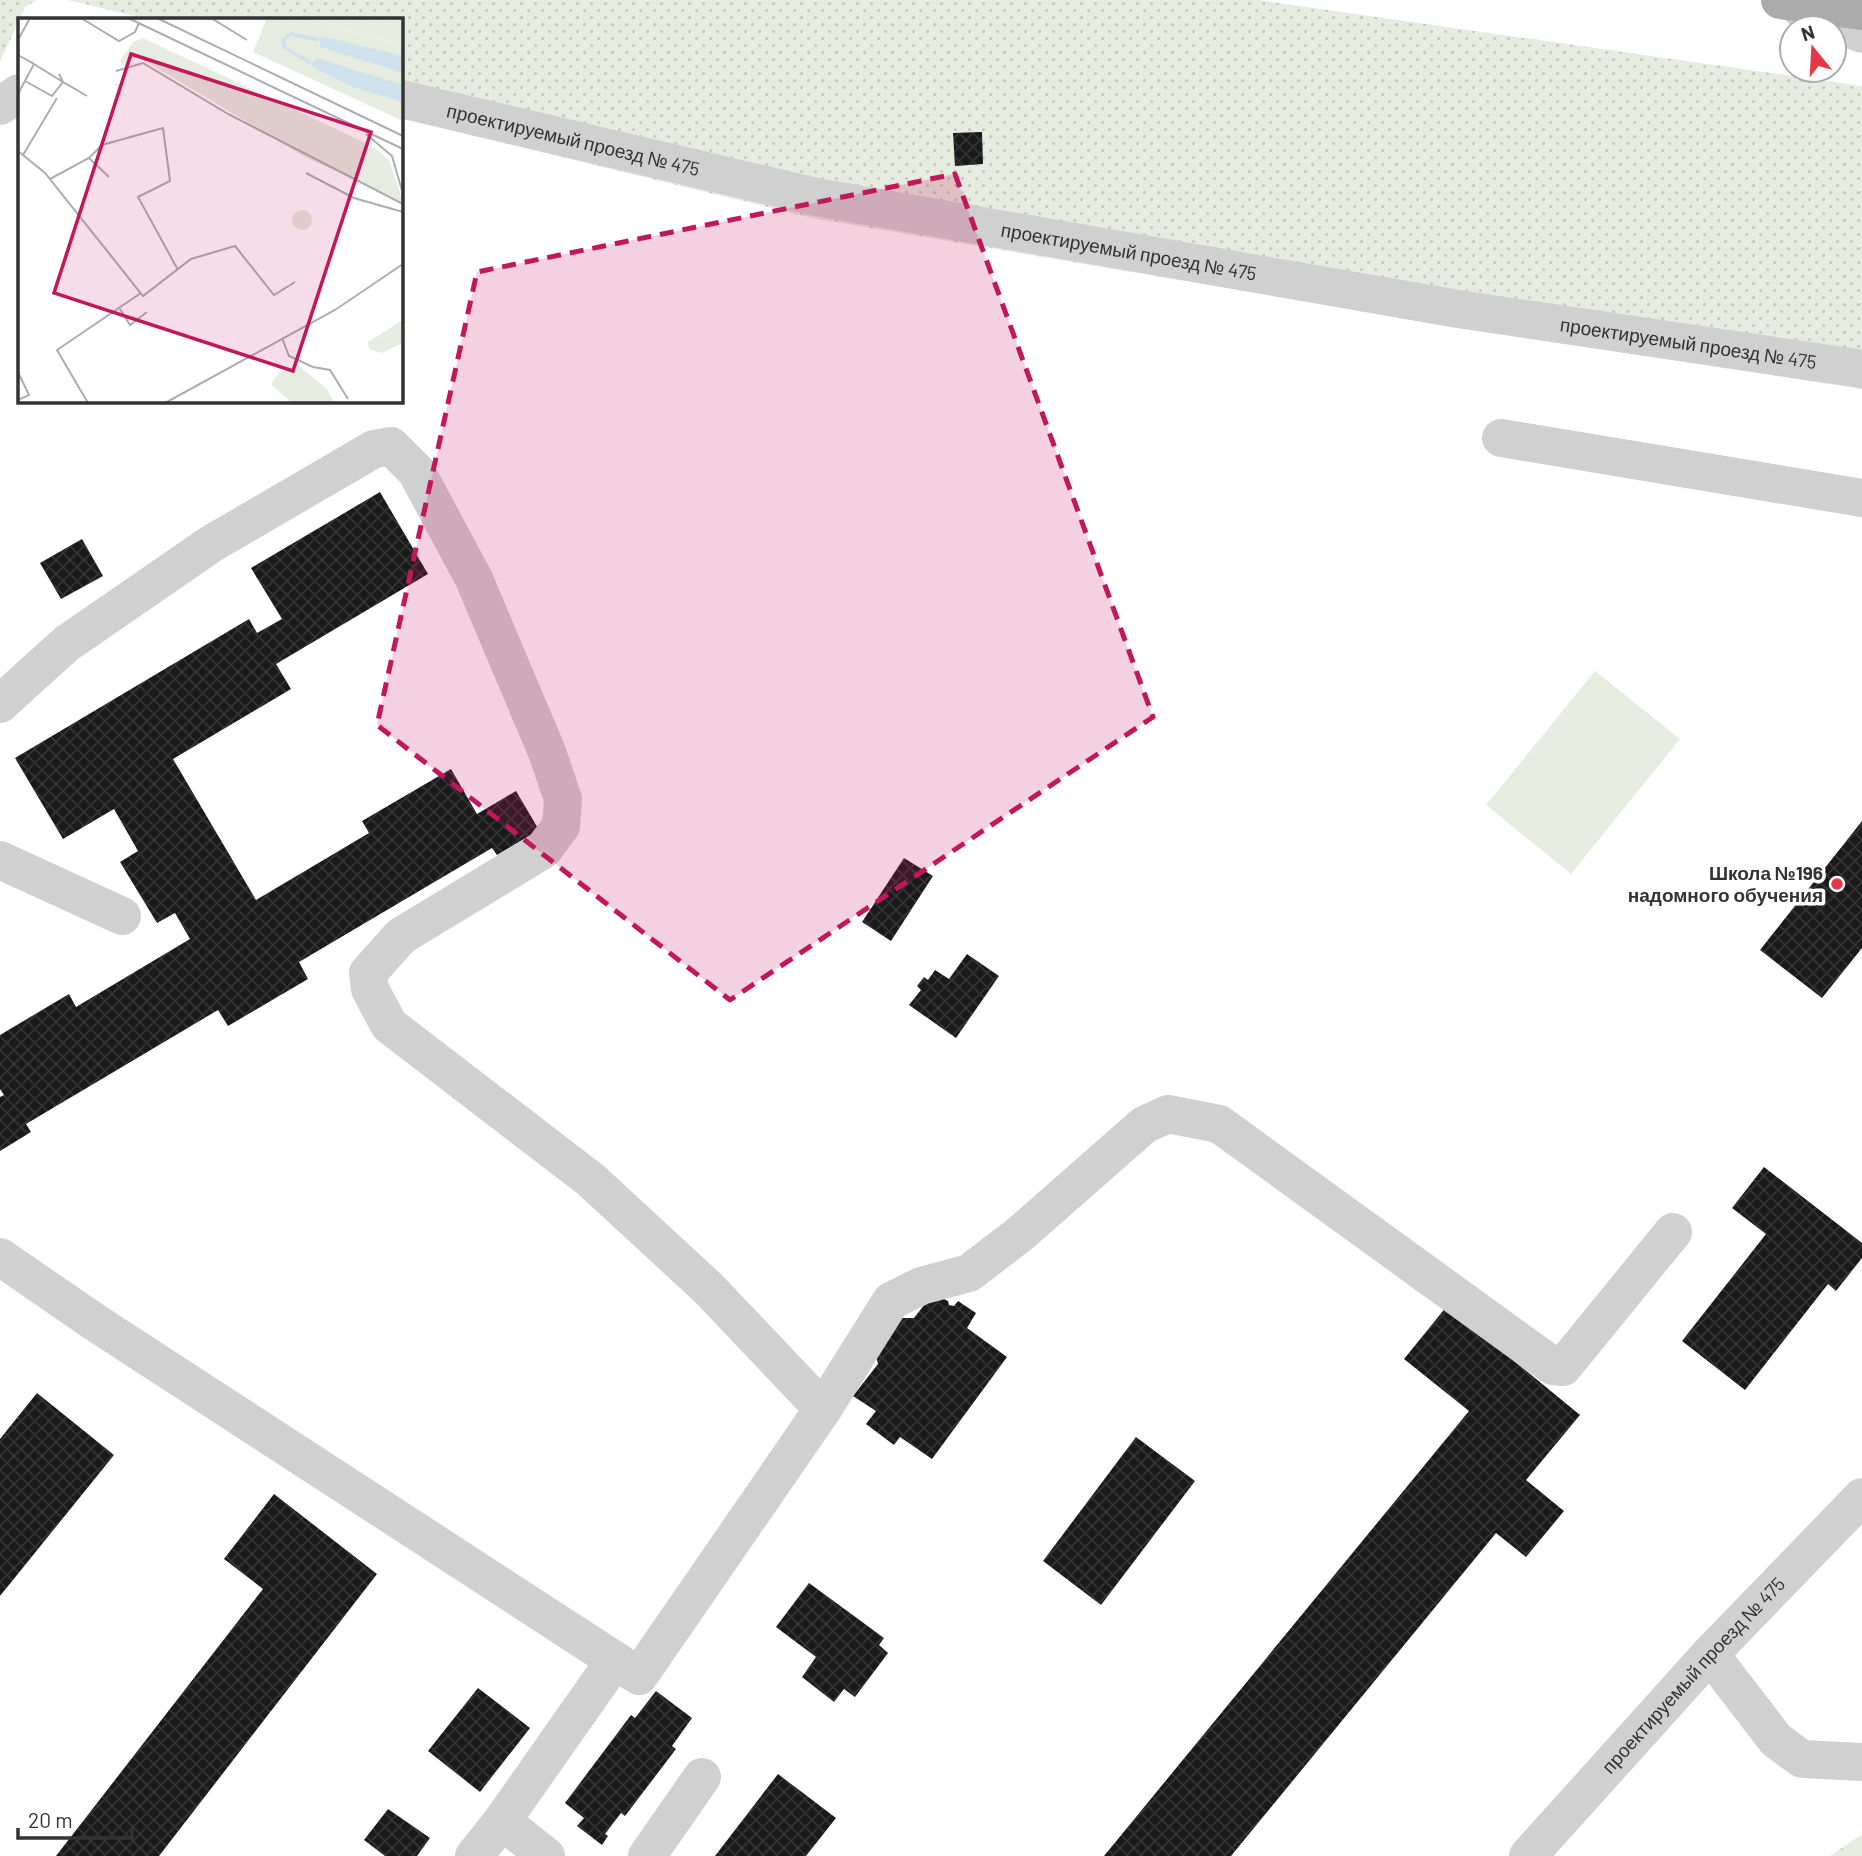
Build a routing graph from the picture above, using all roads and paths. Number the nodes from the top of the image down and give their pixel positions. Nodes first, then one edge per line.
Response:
1 (1780, 0) edge
2 (1862, 11) edge
3 (1862, 34) edge
4 (18, 94) edge
5 (402, 99) edge
6 (0, 106) edge
7 (1862, 369) edge
8 (1501, 438) dead end
9 (1862, 498) edge
10 (0, 704) edge
11 (0, 860) edge
12 (122, 916) dead end
13 (1673, 1231) dead end
14 (0, 1256) edge
15 (823, 1409) junction
16 (1862, 1497) edge
17 (1710, 1654) junction
18 (615, 1660) junction
19 (1862, 1762) edge
20 (702, 1777) dead end
21 (502, 1821) junction
22 (474, 1856) edge
23 (546, 1856) edge
24 (647, 1856) edge
25 (1528, 1856) edge

1 - 2 main road
1 - 3 street
4 - 6 street
5 - 7 street, проектируемый проезд № 475
8 - 9 street
10 - 15 street
11 - 12 street
13 - 15 street
14 - 18 street
15 - 18 street
16 - 17 street, проектируемый проезд № 475
17 - 19 street
17 - 25 street, проектируемый проезд № 475
18 - 21 street
20 - 24 street
21 - 22 street
21 - 23 street

